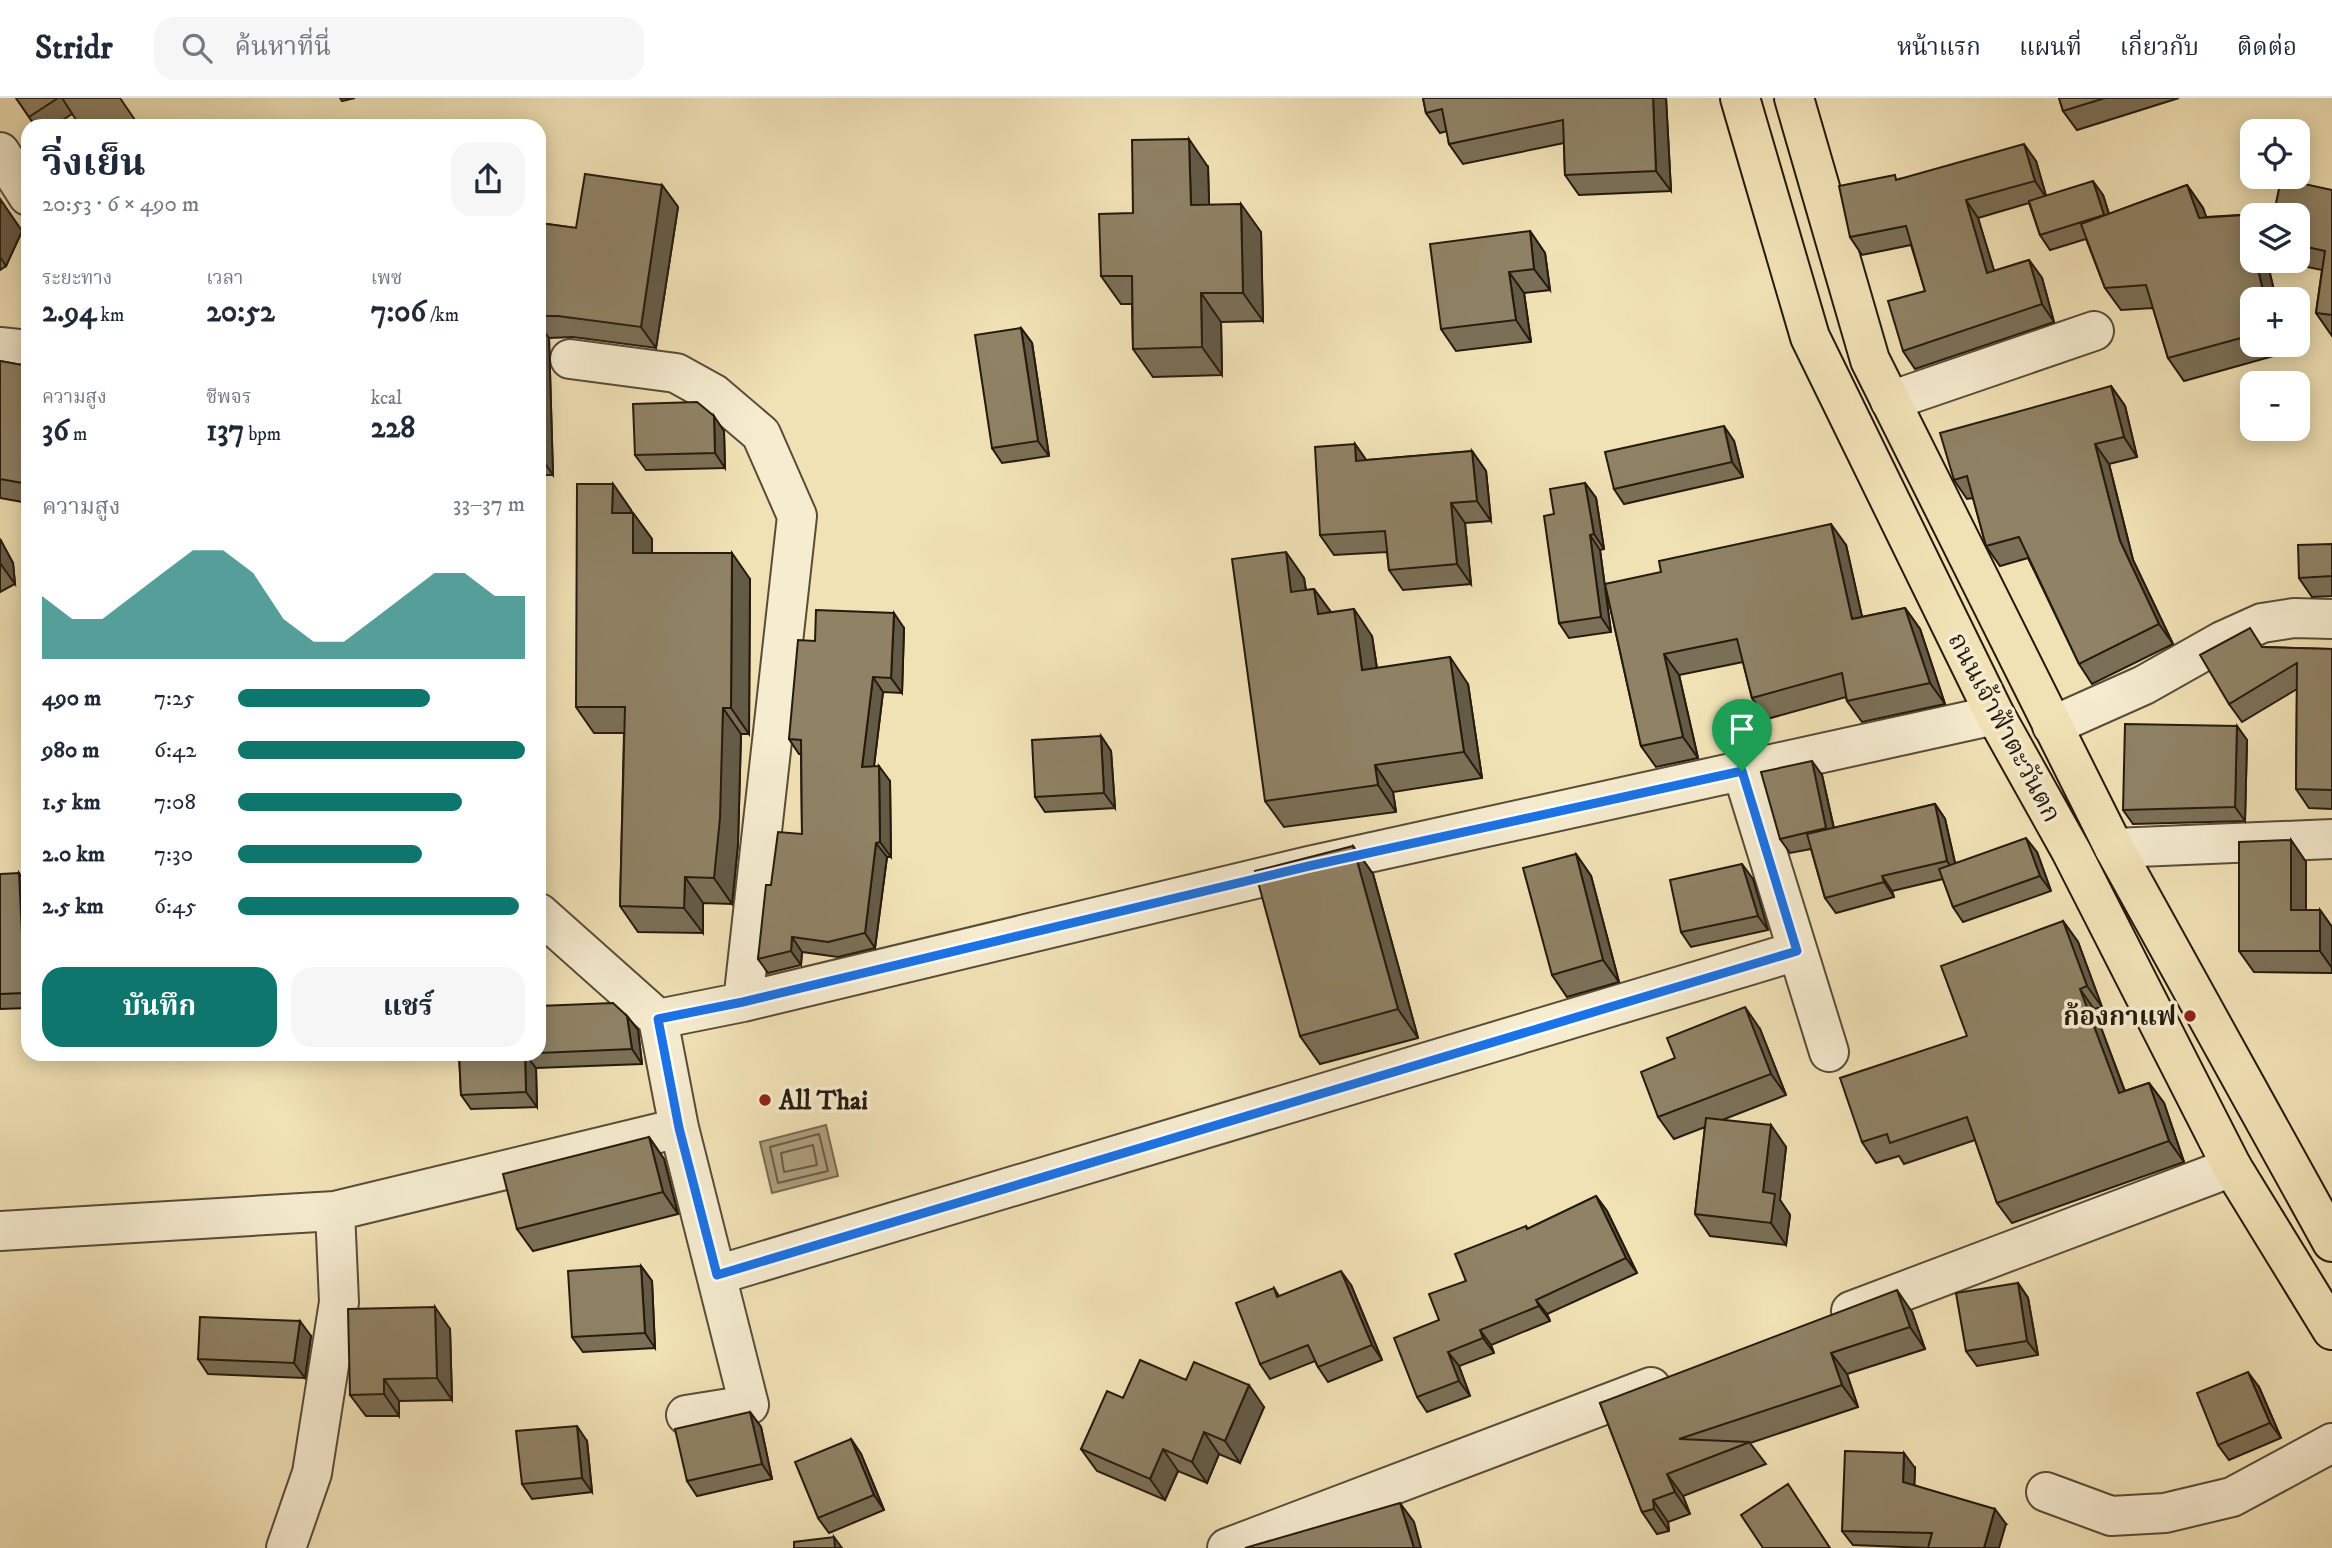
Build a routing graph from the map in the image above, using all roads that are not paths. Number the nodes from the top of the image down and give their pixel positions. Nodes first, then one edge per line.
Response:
1 (1740, 98) edge
2 (1794, 98) edge
3 (0, 152) edge
4 (21, 185) edge
5 (2094, 331) dead end
6 (0, 347) edge
7 (21, 349) edge
8 (570, 359) dead end
9 (1890, 401) junction
10 (2332, 619) edge
11 (1995, 715) junction
12 (2052, 726) junction
13 (1742, 771) junction
14 (2332, 839) edge
15 (2114, 848) junction
16 (546, 919) edge
17 (1797, 951) junction
18 (743, 1002) junction
19 (658, 1019) junction
20 (1829, 1052) dead end
21 (679, 1128) junction
22 (2232, 1167) junction
23 (335, 1211) junction
24 (0, 1231) edge
25 (2332, 1242) edge
26 (717, 1275) junction
27 (1815, 1325) edge
28 (2332, 1330) edge
29 (1684, 1375) edge
30 (686, 1415) dead end
31 (2332, 1443) edge
32 (2046, 1492) dead end
33 (286, 1548) edge
34 (1227, 1548) edge

1 - 11 main road, ถนนเจ้าฟ้าตะวันตก
2 - 9 main road, ถนนเจ้าฟ้าตะวันตก
3 - 4 street
5 - 9 street
6 - 7 street
8 - 18 street
9 - 12 main road, ถนนเจ้าฟ้าตะวันตก
10 - 12 street
11 - 13 street
11 - 22 main road, ถนนเจ้าฟ้าตะวันตก
12 - 15 main road, ถนนเจ้าฟ้าตะวันตก
13 - 17 street
13 - 18 street
14 - 15 street
15 - 25 main road, ถนนเจ้าฟ้าตะวันตก
16 - 19 street
17 - 20 street
17 - 26 street
18 - 19 street
19 - 21 street
21 - 23 street
21 - 26 street
22 - 27 street
22 - 28 main road, ถนนเจ้าฟ้าตะวันตก
23 - 24 street
23 - 33 street
26 - 30 street
29 - 34 street
31 - 32 street

